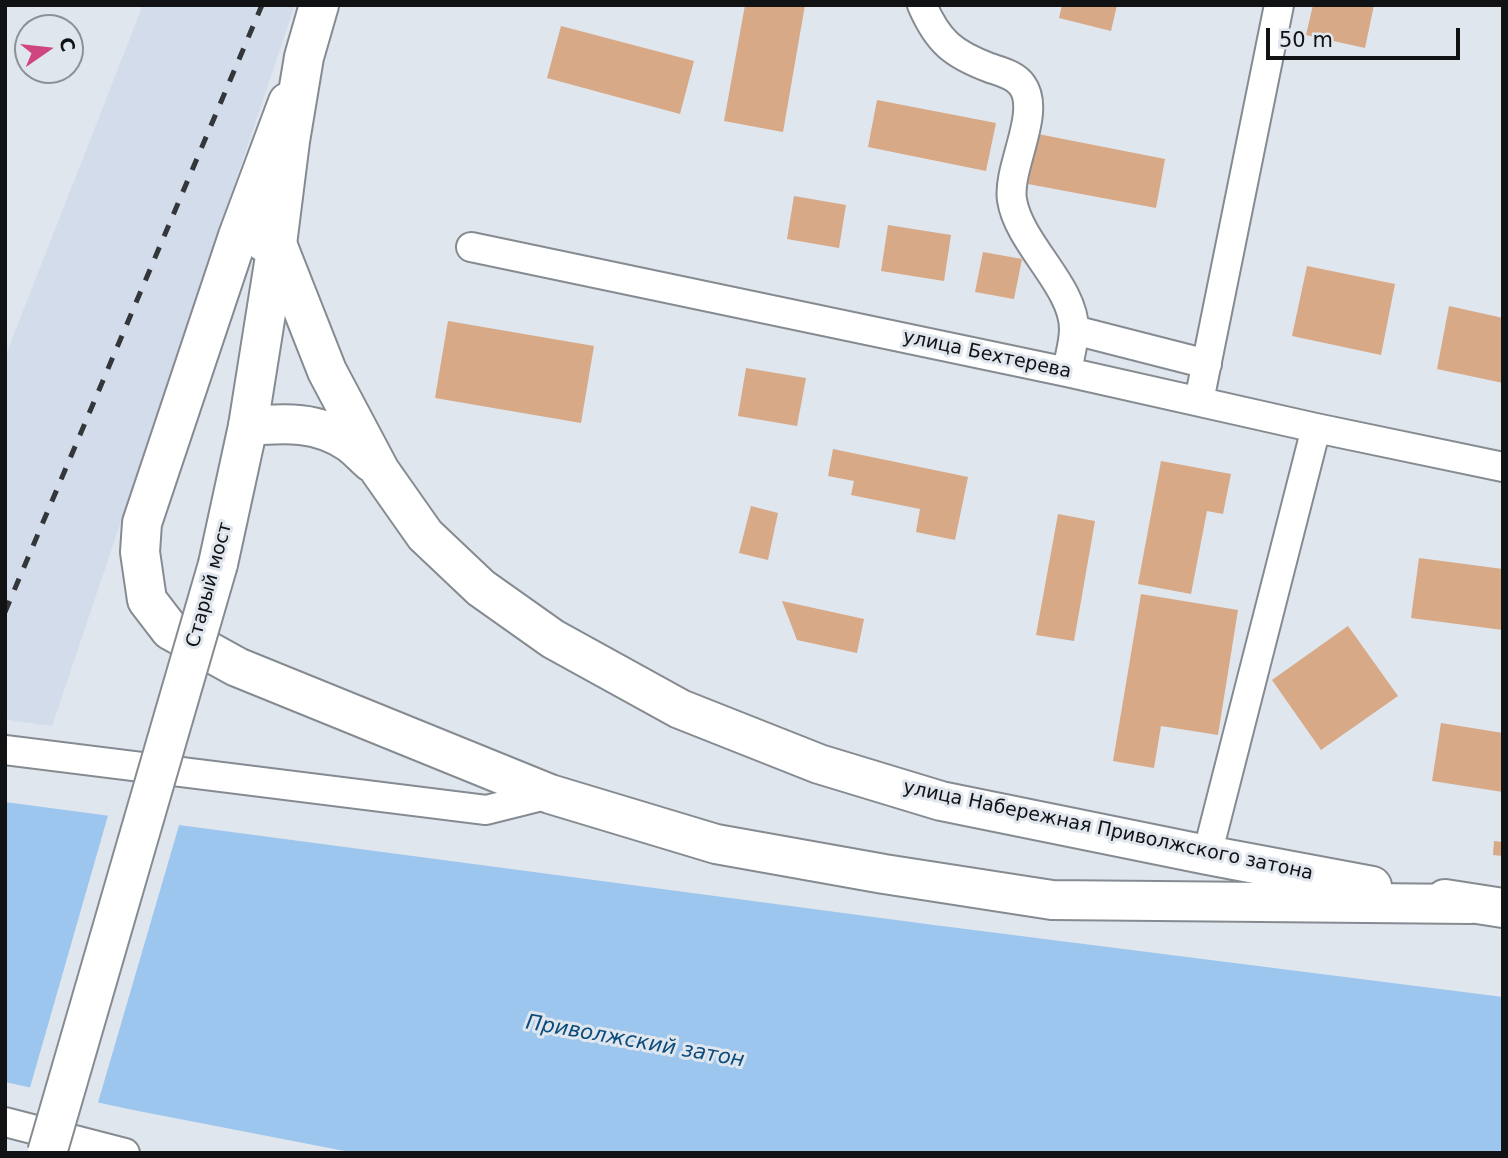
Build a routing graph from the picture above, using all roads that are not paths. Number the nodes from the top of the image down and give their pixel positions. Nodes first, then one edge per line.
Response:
1 (319, 5) edge
2 (922, 5) edge
3 (1279, 5) edge
4 (304, 57) junction
5 (237, 236) junction
6 (277, 244) junction
7 (471, 247) dead end
8 (1074, 330) junction
9 (1207, 364) junction
10 (1067, 372) junction
11 (1199, 401) junction
12 (248, 426) junction
13 (1316, 428) junction
14 (1503, 467) edge
15 (380, 471) junction
16 (5, 751) edge
17 (550, 794) junction
18 (1208, 855) junction
19 (1487, 906) edge
20 (5, 1122) edge
21 (47, 1153) edge
22 (125, 1153) edge

1 - 4 main road, Старый мост
2 - 8 street
3 - 9 street
4 - 5 main road, улица Набережная Приволжского затона
4 - 6 main road, Старый мост
5 - 6 main road
5 - 17 main road, улица Набережная Приволжского затона
6 - 12 main road, Старый мост
6 - 15 main road, улица Набережная Приволжского затона
7 - 10 street, улица Бехтерева
8 - 9 street
8 - 10 street
9 - 11 street
10 - 11 street, улица Бехтерева
11 - 13 street, улица Бехтерева
12 - 15 main road
12 - 21 main road, Старый мост, bridge
13 - 14 street, улица Бехтерева
13 - 18 street
15 - 18 main road, улица Набережная Приволжского затона
16 - 17 street
17 - 19 main road, улица Набережная Приволжского затона
18 - 19 main road, улица Набережная Приволжского затона
20 - 22 street

